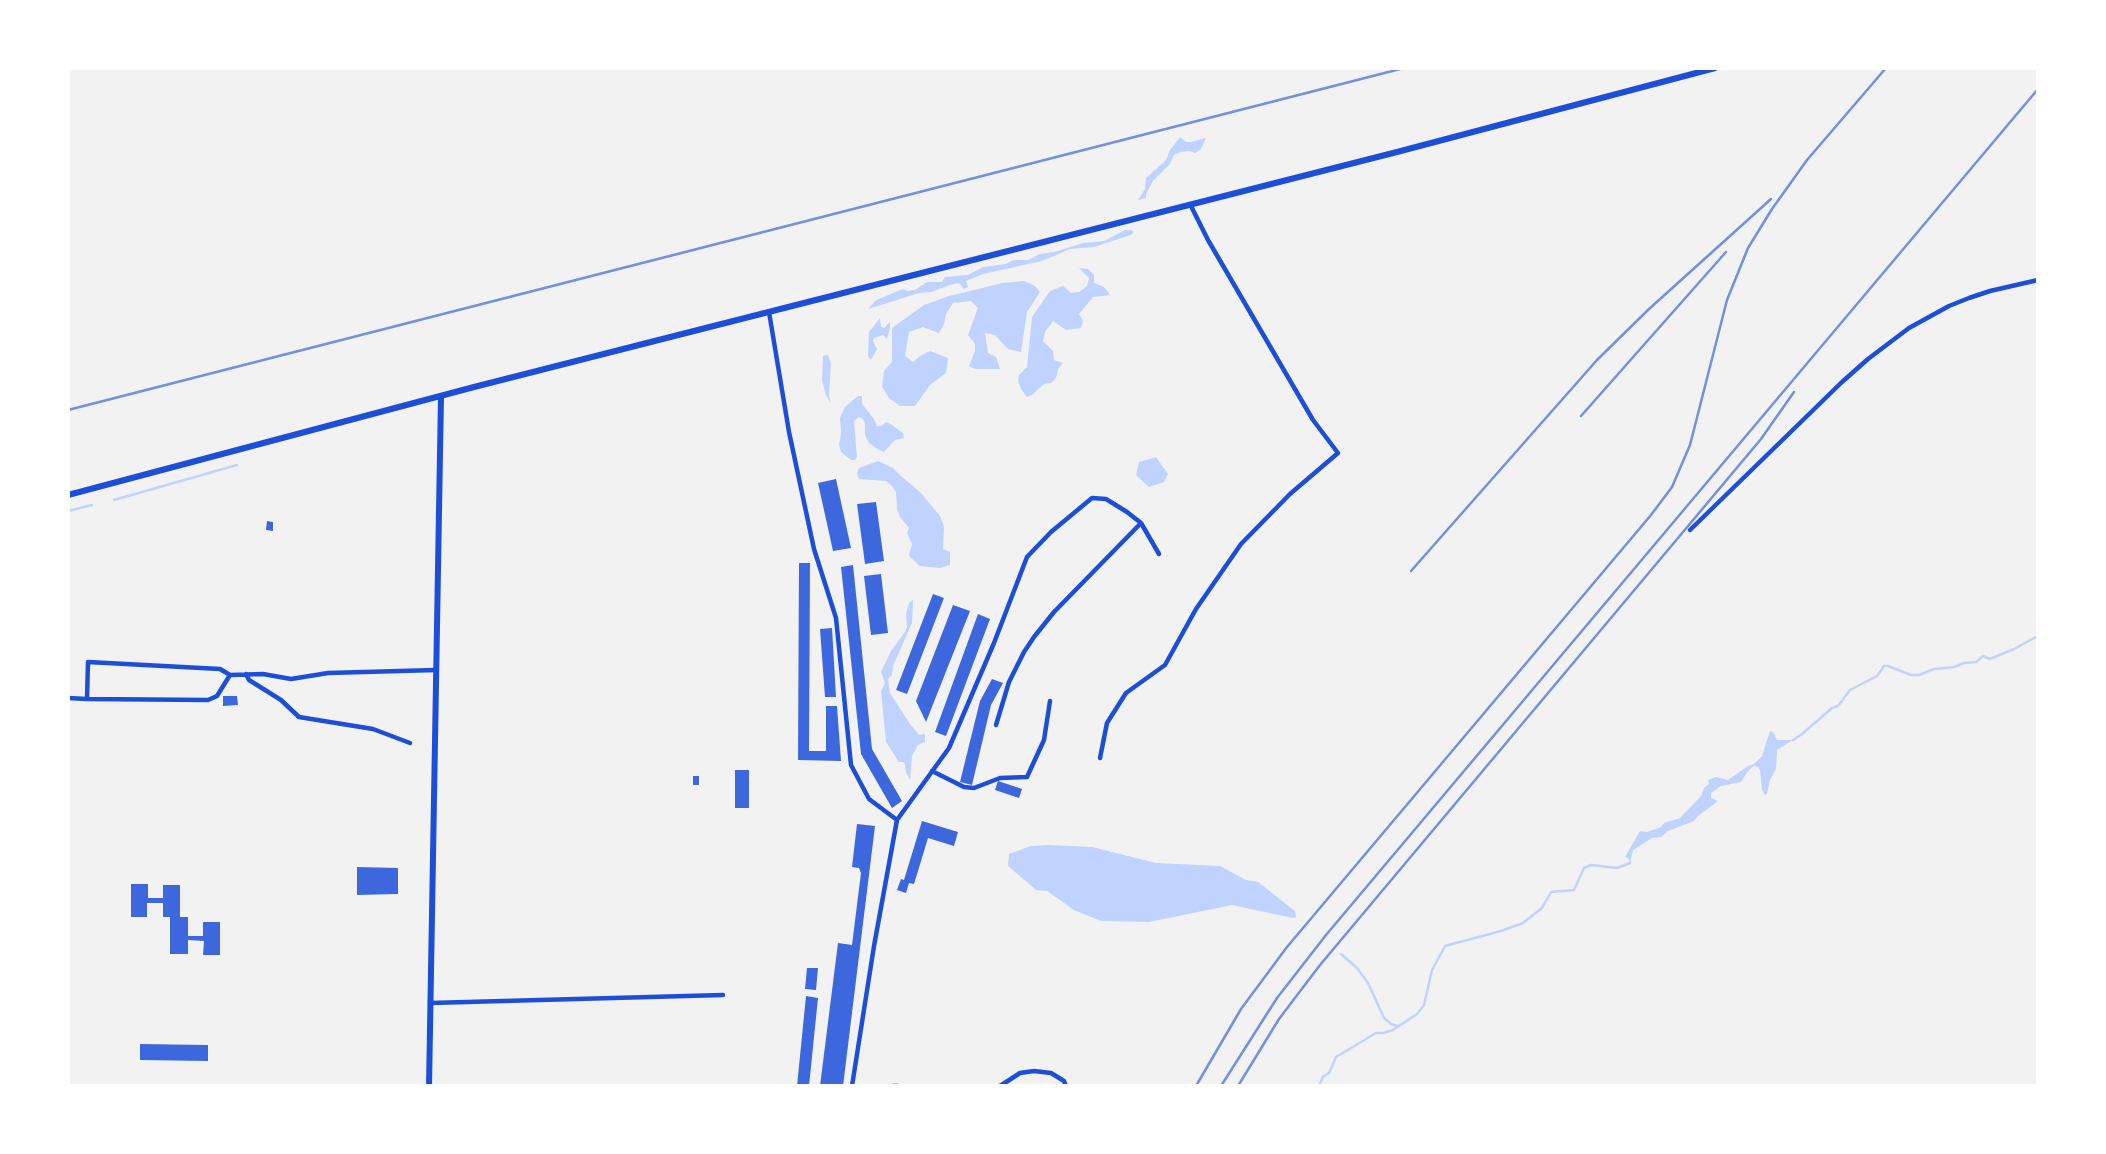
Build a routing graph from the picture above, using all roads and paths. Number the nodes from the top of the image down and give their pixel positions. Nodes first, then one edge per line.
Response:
1 (1716, 68) edge
2 (1189, 204) junction
3 (2038, 281) edge
4 (768, 311) junction
5 (442, 396) junction
6 (68, 495) edge
7 (1140, 523) junction
8 (1690, 530) dead end
9 (1159, 554) dead end
10 (437, 670) junction
11 (246, 674) junction
12 (230, 675) junction
13 (68, 698) edge
14 (87, 699) junction
15 (1050, 701) dead end
16 (996, 725) dead end
17 (410, 743) dead end
18 (1100, 758) dead end
19 (932, 771) junction
20 (897, 820) junction
21 (723, 995) dead end
22 (430, 1003) junction
23 (429, 1086) edge
24 (852, 1086) edge
25 (892, 1086) edge
26 (898, 1086) edge
27 (1000, 1086) edge
28 (1066, 1086) edge

1 - 2 main road
2 - 4 main road
2 - 18 street
3 - 8 street
4 - 5 main road
4 - 20 street
5 - 6 main road
5 - 10 main road
7 - 9 street
7 - 16 street
7 - 19 street
10 - 11 street
10 - 22 main road
11 - 12 street
11 - 17 street
12 - 14 street
12 - 14 street
13 - 14 street
15 - 19 street
19 - 20 street
20 - 24 street
21 - 22 street
22 - 23 main road
25 - 26 street
27 - 28 street

